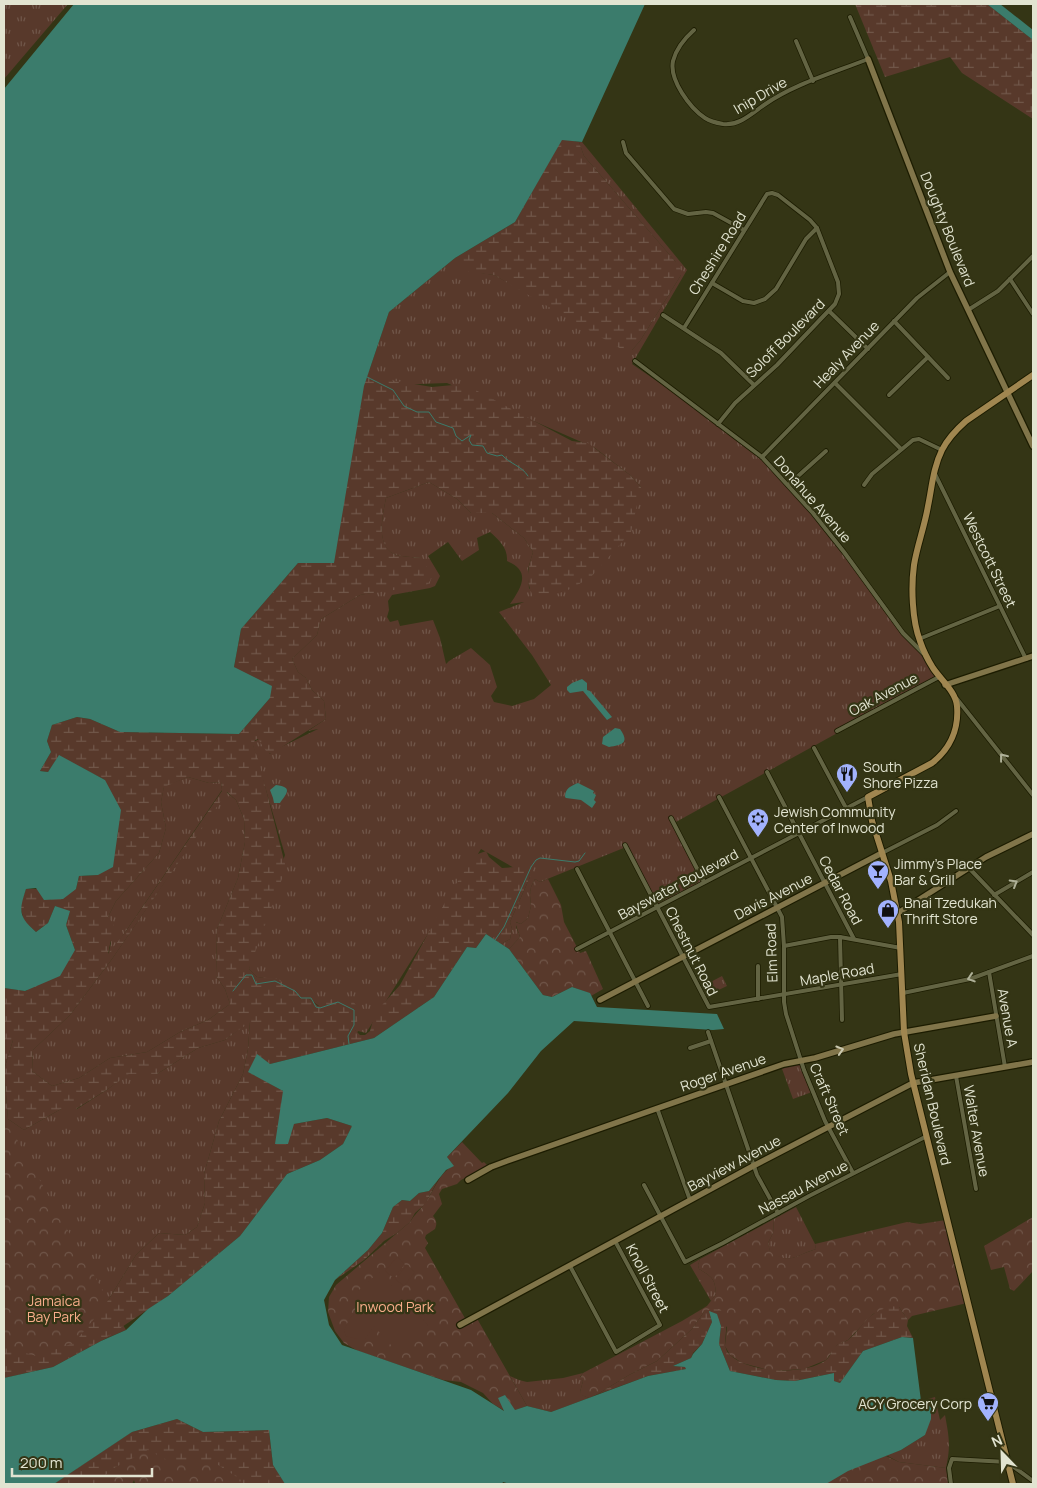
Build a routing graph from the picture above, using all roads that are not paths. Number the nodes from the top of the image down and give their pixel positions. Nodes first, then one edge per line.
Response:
1 (850, 17) dead end
2 (694, 30) dead end
3 (796, 41) dead end
4 (868, 59) junction
5 (813, 81) junction
6 (622, 142) dead end
7 (772, 193) joint
8 (817, 228) junction
9 (744, 230) junction
10 (1033, 256) edge
11 (950, 272) junction
12 (1010, 279) junction
13 (712, 283) junction
14 (968, 310) junction
15 (830, 311) junction
16 (1033, 314) edge
17 (663, 315) dead end
18 (894, 321) junction
19 (684, 328) junction
20 (868, 348) junction
21 (928, 357) junction
22 (635, 361) dead end
23 (1033, 375) edge
24 (948, 378) dead end
25 (834, 383) junction
26 (754, 385) junction
27 (1007, 392) junction
28 (889, 395) dead end
29 (718, 424) junction
30 (1033, 446) edge
31 (901, 449) junction
32 (942, 450) junction
33 (826, 451) dead end
34 (762, 457) junction
35 (934, 472) junction
36 (788, 485) junction
37 (864, 485) dead end
38 (1000, 606) junction
39 (919, 639) junction
40 (926, 656) junction
41 (1033, 656) edge
42 (1026, 658) junction
43 (939, 677) junction
44 (945, 685) junction
45 (953, 694) junction
46 (837, 731) dead end
47 (814, 748) dead end
48 (767, 772) dead end
49 (1033, 795) edge
50 (720, 797) dead end
51 (868, 797) junction
52 (846, 808) junction
53 (956, 811) dead end
54 (671, 818) dead end
55 (798, 833) junction
56 (1033, 834) edge
57 (625, 845) dead end
58 (882, 853) junction
59 (751, 858) junction
60 (969, 868) junction
61 (577, 869) dead end
62 (1033, 872) edge
63 (704, 882) junction
64 (825, 883) junction
65 (994, 895) junction
66 (657, 907) junction
67 (777, 908) junction
68 (898, 913) junction
69 (610, 932) junction
70 (1033, 935) edge
71 (840, 937) junction
72 (854, 939) junction
73 (784, 946) junction
74 (901, 948) junction
75 (577, 949) dead end
76 (1033, 956) edge
77 (683, 957) junction
78 (758, 966) dead end
79 (989, 972) junction
80 (902, 974) junction
81 (636, 982) junction
82 (841, 985) junction
83 (903, 993) junction
84 (784, 994) junction
85 (758, 999) junction
86 (600, 1000) dead end
87 (648, 1006) dead end
88 (717, 1006) joint
89 (996, 1016) junction
90 (842, 1020) dead end
91 (708, 1032) dead end
92 (904, 1032) junction
93 (711, 1041) junction
94 (690, 1048) dead end
95 (801, 1061) junction
96 (1033, 1062) edge
97 (1005, 1067) junction
98 (956, 1076) junction
99 (726, 1084) junction
100 (913, 1084) junction
101 (657, 1108) junction
102 (828, 1126) junction
103 (927, 1136) junction
104 (755, 1165) junction
105 (853, 1173) junction
106 (468, 1180) dead end
107 (644, 1185) dead end
108 (976, 1189) dead end
109 (690, 1200) junction
110 (778, 1213) junction
111 (660, 1217) junction
112 (615, 1241) junction
113 (570, 1266) junction
114 (460, 1325) dead end
115 (1008, 1462) junction
116 (1033, 1481) edge
117 (951, 1484) edge
118 (1013, 1484) edge

1 - 4 street, Doughty Boulevard
2 - 5 street, Inip Drive
3 - 5 street
4 - 5 street, Inip Drive
4 - 11 street, Doughty Boulevard
6 - 9 street
7 - 8 street, Soloff Boulevard
7 - 9 street, Cheshire Road
8 - 13 street
8 - 15 street, Soloff Boulevard
9 - 13 street, Cheshire Road
10 - 12 street
11 - 14 street, Doughty Boulevard
11 - 18 street, Healy Avenue
12 - 14 street
12 - 16 street
13 - 19 street, Cheshire Road
14 - 27 street, Doughty Boulevard
15 - 20 street
15 - 26 street, Soloff Boulevard
17 - 19 street
18 - 20 street, Healy Avenue
18 - 21 street
19 - 26 street
20 - 25 street, Healy Avenue
21 - 24 street
21 - 28 street
22 - 29 street, Donahue Avenue
23 - 27 main road
25 - 31 street
25 - 34 street, Healy Avenue
26 - 29 street, Soloff Boulevard
27 - 30 street, Doughty Boulevard
27 - 32 main road
29 - 34 street, Donahue Avenue
31 - 32 street
31 - 37 street
32 - 35 main road
33 - 36 street
34 - 36 street, Donahue Avenue
35 - 38 street, Westcott Street
35 - 39 main road
36 - 40 street, Donahue Avenue
38 - 39 street
38 - 42 street, Westcott Street
39 - 40 main road
40 - 43 main road
41 - 42 street
42 - 44 street
43 - 44 main road
43 - 46 street, Oak Avenue
44 - 45 main road
49 -> 45 street
45 - 51 main road
47 - 52 street
48 - 55 street, Cedar Road
50 - 59 street, Elm Road
51 - 52 street, Bayswater Boulevard
51 - 58 main road, Sheridan Boulevard
52 - 55 street, Bayswater Boulevard
53 - 58 street, Davis Avenue
54 - 63 street
55 - 59 street, Bayswater Boulevard
55 - 64 street, Cedar Road
56 - 60 street
57 - 66 street, Chestnut Road
58 - 64 street, Davis Avenue
58 - 68 main road, Sheridan Boulevard
59 - 63 street, Bayswater Boulevard
59 - 67 street, Elm Road
60 - 65 street
60 - 68 street
61 - 69 street
65 -> 62 street
63 - 66 street, Bayswater Boulevard
64 - 67 street, Davis Avenue
64 - 72 street, Cedar Road
65 - 70 street
66 - 69 street, Bayswater Boulevard
66 - 77 street, Chestnut Road
67 - 73 street, Elm Road
67 - 77 street, Davis Avenue
68 - 74 main road, Sheridan Boulevard
69 - 75 street, Bayswater Boulevard
69 - 81 street
71 - 72 street
71 - 73 street
71 - 82 street, Cedar Road
72 - 74 street
73 - 84 street, Elm Road
74 - 80 main road, Sheridan Boulevard
76 - 79 street
77 - 81 street, Davis Avenue
77 - 88 street, Chestnut Road
78 - 85 street
79 -> 83 street
79 - 89 street, Avenue A
80 - 82 street, Maple Road
80 - 83 main road, Sheridan Boulevard
81 - 86 street, Davis Avenue
81 - 87 street
82 - 84 street, Maple Road
82 - 90 street, Cedar Road
83 - 92 main road, Sheridan Boulevard
84 - 85 street, Maple Road
84 - 95 street, Elm Road
85 - 88 street, Maple Road
89 - 92 street, Roger Avenue
89 - 97 street, Avenue A
91 - 93 street
95 -> 92 street, Roger Avenue
92 - 100 main road, Sheridan Boulevard
93 - 94 street
93 - 99 street
95 - 99 street, Roger Avenue
95 - 102 street, Craft Street
96 - 97 street, Bayview Avenue
97 - 98 street, Bayview Avenue
98 - 100 street, Bayview Avenue
98 - 108 street, Walter Avenue
99 - 101 street, Roger Avenue
99 - 104 street
100 - 102 street, Bayview Avenue
100 - 103 main road, Sheridan Boulevard
101 - 106 street, Roger Avenue
101 - 109 street
102 - 104 street, Bayview Avenue
102 - 105 street, Craft Street
103 - 105 street, Nassau Avenue
103 - 115 main road, Sheridan Boulevard
104 - 109 street, Bayview Avenue
104 - 110 street
105 - 110 street, Nassau Avenue
107 - 111 street
109 - 111 street, Bayview Avenue
110 - 111 street, Nassau Avenue
111 - 112 street, Bayview Avenue
112 - 113 street, Bayview Avenue
112 - 113 street, Knoll Street
113 - 114 street, Bayview Avenue
115 - 116 street
115 - 117 street
115 - 118 main road, Sheridan Boulevard

